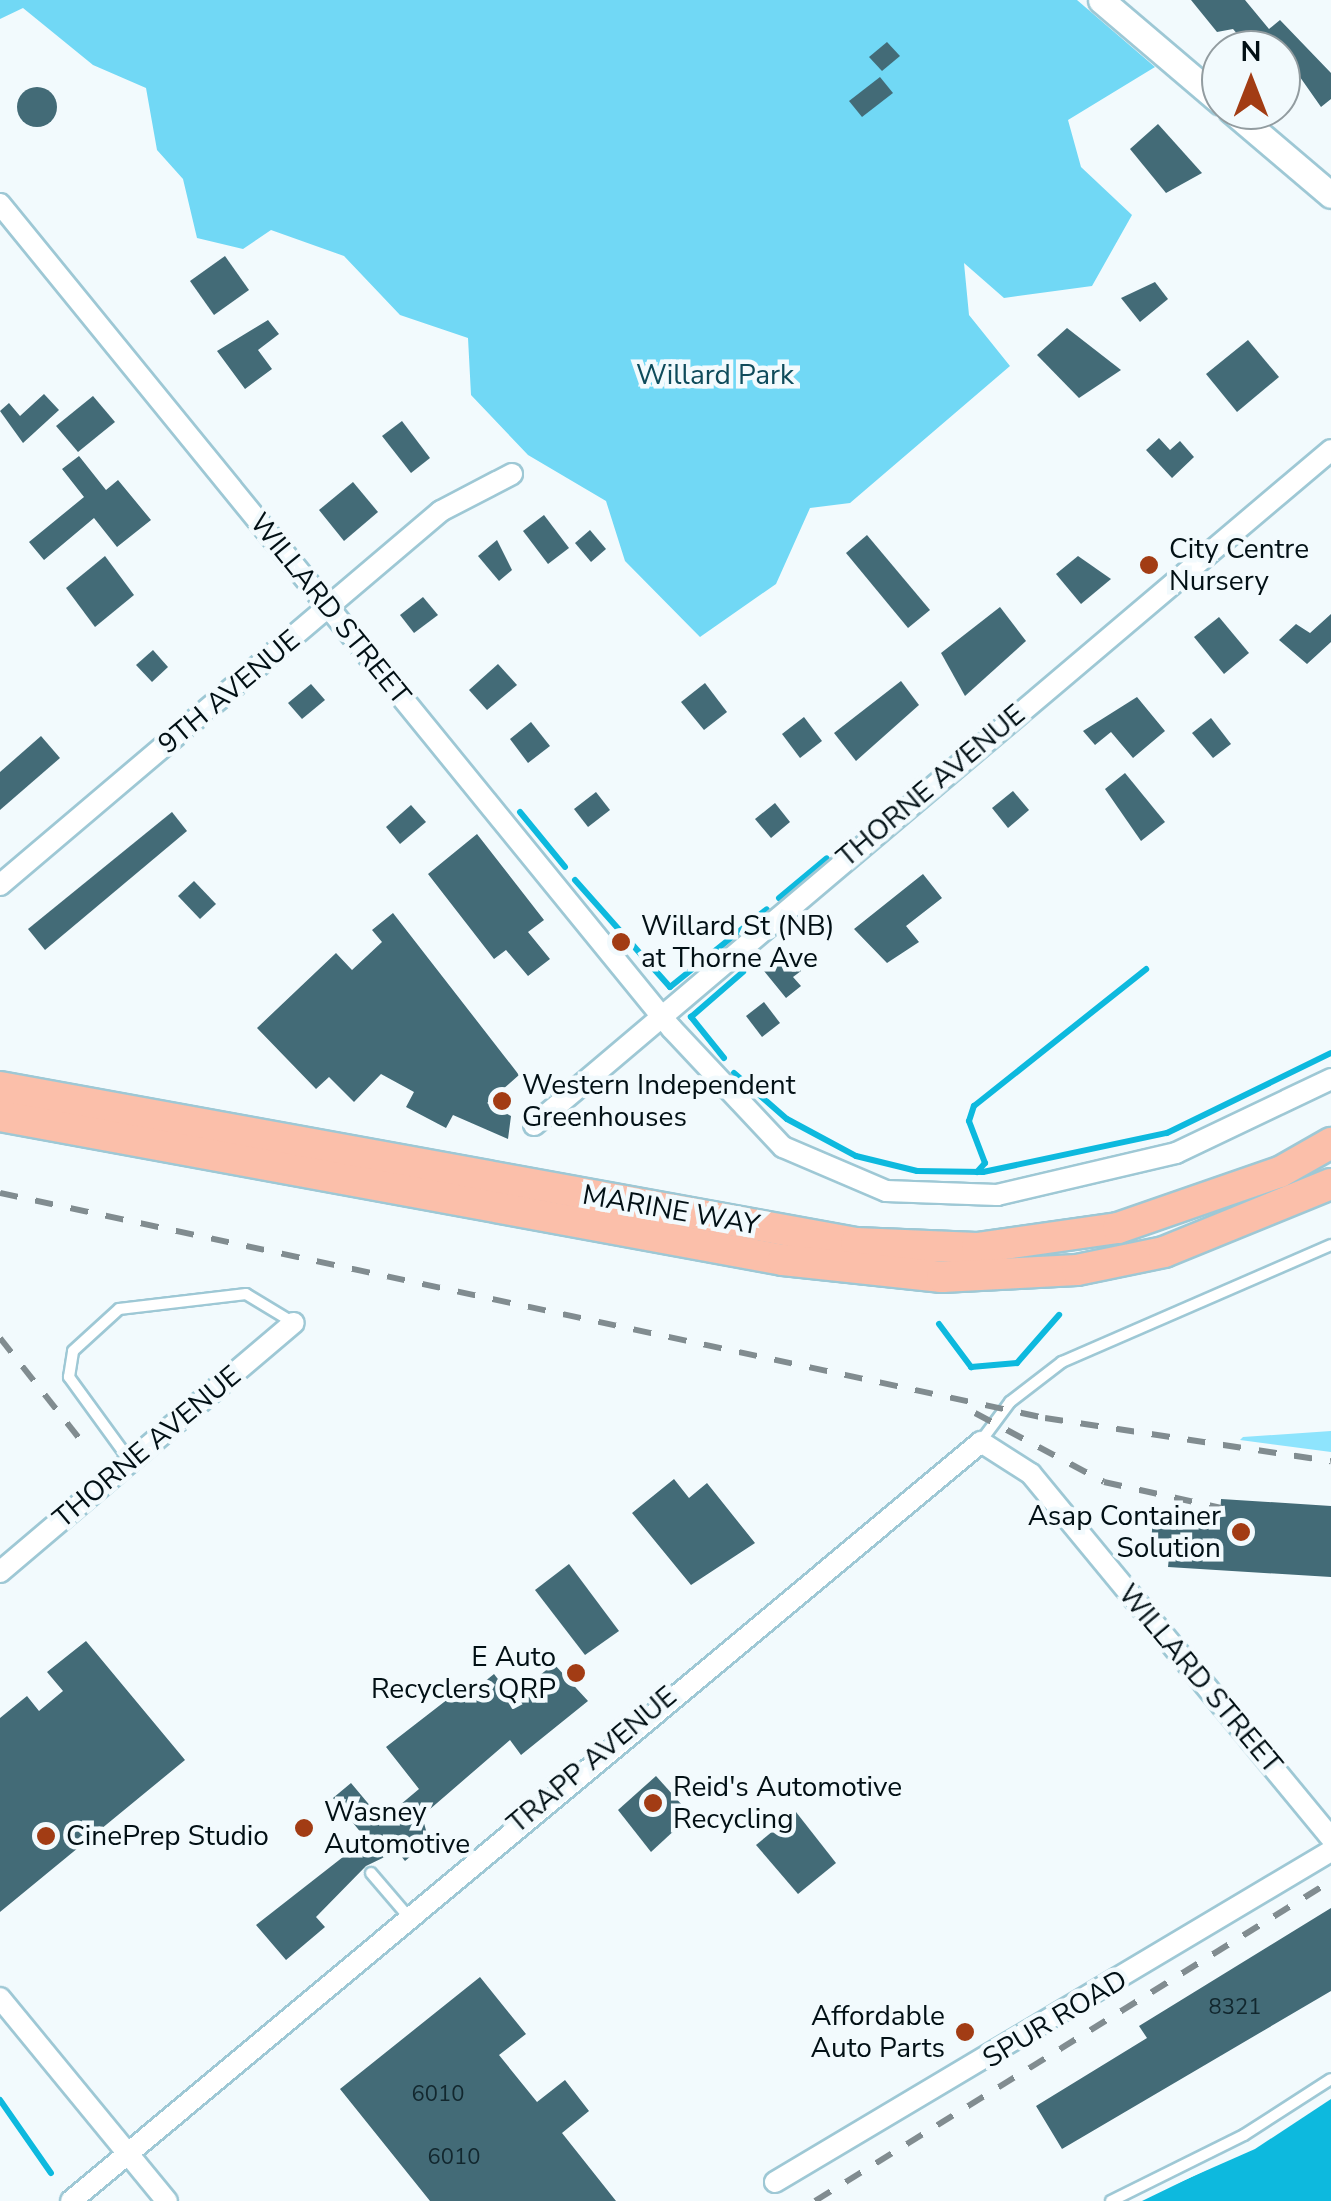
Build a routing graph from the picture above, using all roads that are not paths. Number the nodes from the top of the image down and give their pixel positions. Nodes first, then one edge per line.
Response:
1 (1101, 0) edge
2 (1201, 85) edge
3 (1255, 130) edge
4 (1331, 195) edge
5 (0, 204) edge
6 (1331, 450) edge
7 (512, 474) dead end
8 (328, 606) junction
9 (0, 885) edge
10 (660, 1014) junction
11 (1331, 1079) edge
12 (0, 1087) edge
13 (0, 1116) edge
14 (534, 1124) dead end
15 (1331, 1143) edge
16 (1331, 1184) edge
17 (1331, 1244) edge
18 (294, 1322) joint
19 (980, 1442) junction
20 (130, 1462) junction
21 (0, 1572) edge
22 (1331, 1838) edge
23 (1331, 1851) edge
24 (371, 1873) dead end
25 (406, 1914) junction
26 (0, 1998) edge
27 (1331, 2078) edge
28 (128, 2153) junction
29 (775, 2182) dead end
30 (71, 2201) edge
31 (167, 2201) edge
32 (1111, 2201) edge

1 - 2 street
3 - 4 street
5 - 8 street, WILLARD STREET
6 - 10 street, THORNE AVENUE
7 - 8 street, 9TH AVENUE
8 - 9 street, 9TH AVENUE
8 - 10 street, WILLARD STREET
10 - 11 street
10 - 14 street, THORNE AVENUE
12 - 15 main road, MARINE WAY
13 - 16 main road, MARINE WAY
17 - 19 lane
18 - 20 street, THORNE AVENUE
18 - 20 lane
19 - 22 street, WILLARD STREET
19 - 25 street, TRAPP AVENUE
20 - 21 street, THORNE AVENUE
23 - 29 street, SPUR ROAD
24 - 25 lane
25 - 28 street, TRAPP AVENUE
26 - 28 street
27 - 32 lane
28 - 30 street, TRAPP AVENUE
28 - 31 street

